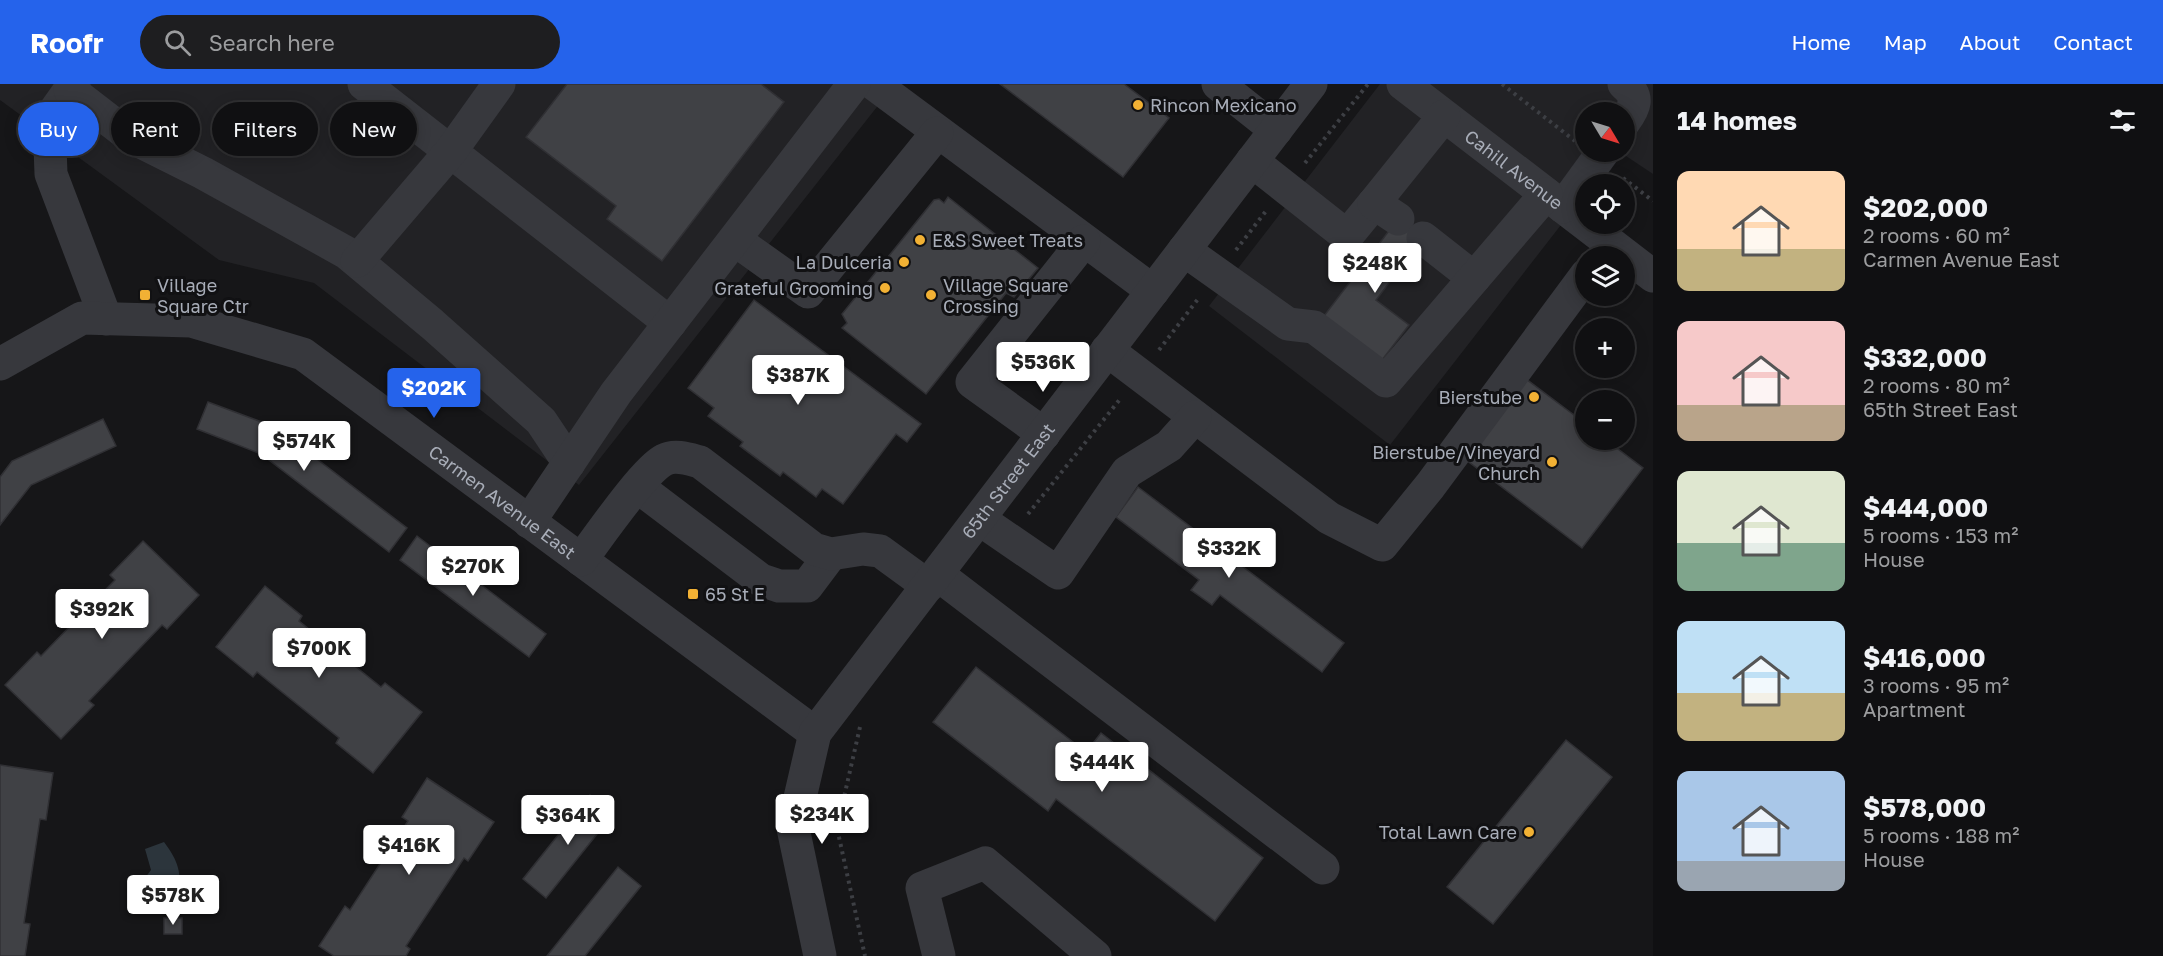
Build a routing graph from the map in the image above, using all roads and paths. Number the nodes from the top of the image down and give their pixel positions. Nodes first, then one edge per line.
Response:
1 (364, 84) edge
2 (500, 84) edge
3 (854, 84) edge
4 (874, 84) edge
5 (1218, 84) edge
6 (1311, 84) edge
7 (1368, 84) edge
8 (1403, 84) edge
9 (1502, 84) edge
10 (1624, 84) edge
11 (72, 87) edge
12 (1635, 102) edge
13 (1444, 116) junction
14 (1276, 130) junction
15 (937, 133) junction
16 (1575, 136) edge
17 (451, 151) junction
18 (1252, 161) junction
19 (1580, 162) edge
20 (1285, 187) junction
21 (1554, 200) junction
22 (1398, 220) junction
23 (735, 240) junction
24 (1084, 241) junction
25 (1601, 246) edge
26 (1184, 250) junction
27 (357, 261) junction
28 (1635, 266) edge
29 (1218, 274) junction
30 (1653, 276) edge
31 (1474, 278) junction
32 (1575, 290) edge
33 (1153, 291) junction
34 (106, 319) junction
35 (670, 323) junction
36 (1107, 350) junction
37 (0, 364) edge
38 (1140, 375) junction
39 (1195, 417) junction
40 (1044, 434) junction
41 (569, 464) junction
42 (638, 487) junction
43 (979, 519) junction
44 (530, 522) junction
45 (1008, 539) junction
46 (831, 554) junction
47 (581, 560) junction
48 (932, 580) junction
49 (861, 723) dead end
50 (815, 733) junction
51 (1323, 868) dead end
52 (820, 956) edge
53 (865, 956) edge
54 (939, 956) edge
55 (1095, 956) edge

1 - 17 street
2 - 17 street
3 - 23 street
4 - 15 street
5 - 14 street
6 - 14 street, 65th Street East
7 - 20 path
8 - 13 street, Cahill Avenue
9 - 16 path
10 - 12 street
11 - 27 street
11 - 34 street
13 - 21 street, Cahill Avenue
13 - 22 street
14 - 18 street, 65th Street East
15 - 23 street
15 - 24 street
17 - 27 street
17 - 35 street
18 - 20 street
18 - 26 street, 65th Street East
19 - 21 street
20 - 22 street
20 - 29 path
21 - 25 street, Cahill Avenue
21 - 31 street
22 - 31 street
23 - 35 street
24 - 33 street
24 - 40 street
26 - 29 street
26 - 33 street, 65th Street East
27 - 41 street
28 - 30 street, Cahill Avenue
29 - 31 street
29 - 38 path
32 - 39 street
33 - 36 street, 65th Street East
34 - 37 street, Carmen Avenue East
34 - 44 street, Carmen Avenue East
35 - 41 street
36 - 38 street
36 - 40 street, 65th Street East
38 - 39 street
38 - 45 path
39 - 45 street
40 - 43 street, 65th Street East
41 - 44 street
42 - 46 street
42 - 46 street
42 - 47 street
43 - 45 street
43 - 48 street, 65th Street East
44 - 47 street, Carmen Avenue East
46 - 48 street
47 - 50 street, Carmen Avenue East
48 - 50 street, 65th Street East
48 - 51 street
49 - 53 path
50 - 52 street
54 - 55 street

